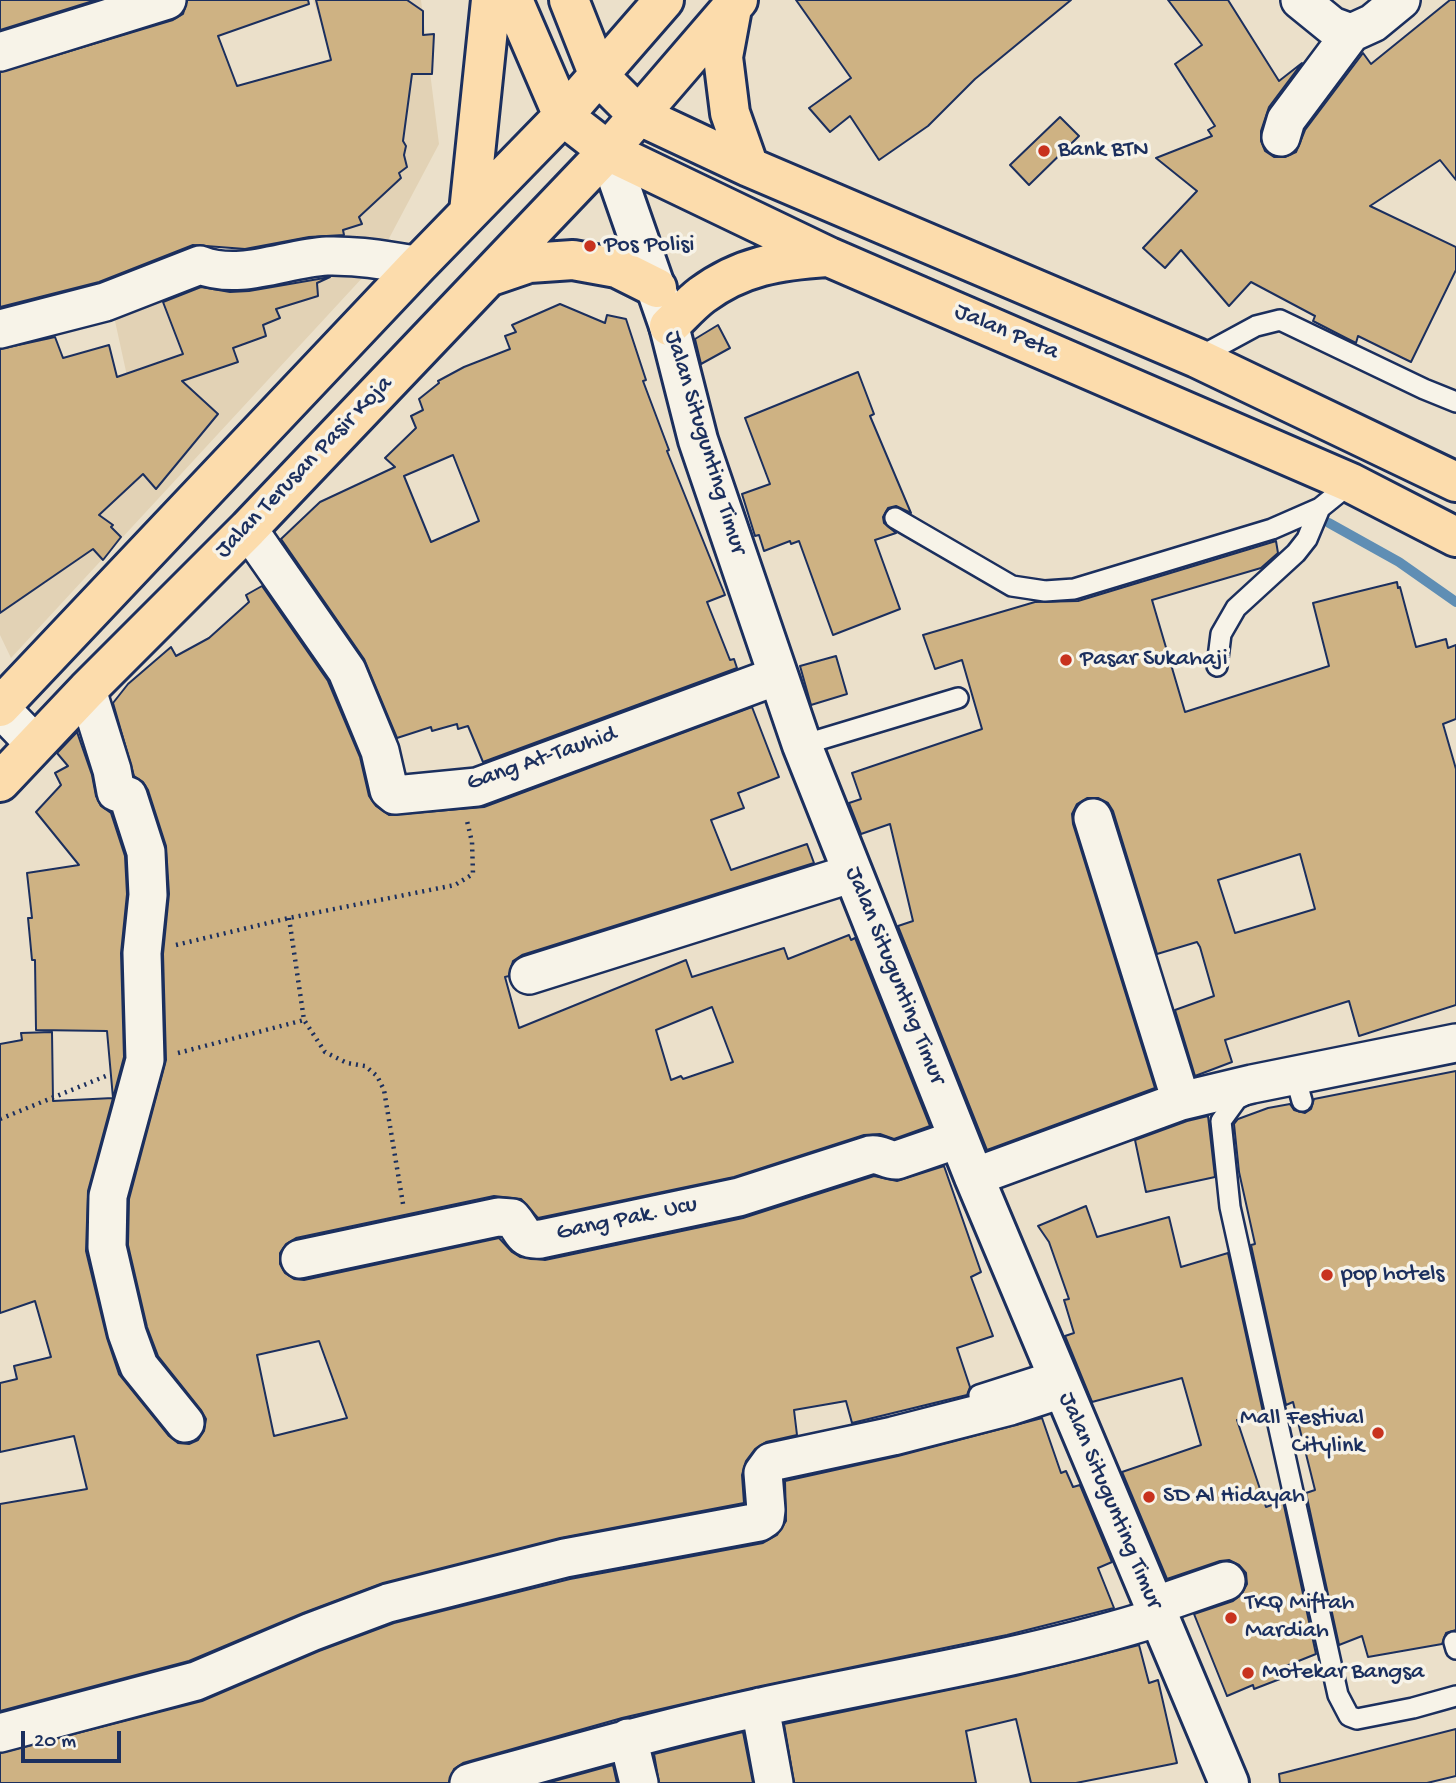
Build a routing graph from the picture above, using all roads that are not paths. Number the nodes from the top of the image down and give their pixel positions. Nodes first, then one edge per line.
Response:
1 (167, 0) edge
2 (491, 0) edge
3 (513, 0) edge
4 (569, 0) edge
5 (664, 0) edge
6 (1300, 0) edge
7 (1401, 0) edge
8 (735, 3) edge
9 (1351, 33) junction
10 (8, 48) edge
11 (598, 76) junction
12 (638, 115) junction
13 (563, 116) junction
14 (1281, 137) dead end
15 (608, 151) junction
16 (749, 167) junction
17 (469, 212) junction
18 (829, 257) junction
19 (418, 265) junction
20 (486, 278) junction
21 (657, 288) junction
22 (669, 326) junction
23 (0, 329) edge
24 (1196, 358) junction
25 (1456, 402) edge
26 (1456, 482) edge
27 (1350, 483) junction
28 (1320, 509) junction
29 (895, 518) dead end
30 (248, 529) junction
31 (1456, 537) edge
32 (1217, 666) dead end
33 (777, 676) junction
34 (87, 690) junction
35 (957, 698) dead end
36 (0, 708) edge
37 (35, 744) junction
38 (802, 746) junction
39 (0, 782) edge
40 (1093, 818) dead end
41 (853, 873) junction
42 (529, 975) dead end
43 (1456, 1043) edge
44 (1456, 1050) edge
45 (1181, 1101) junction
46 (958, 1139) junction
47 (974, 1177) junction
48 (300, 1259) dead end
49 (1058, 1380) junction
50 (979, 1395) dead end
51 (185, 1423) dead end
52 (1226, 1581) dead end
53 (1157, 1611) junction
54 (1456, 1696) edge
55 (760, 1707) junction
56 (0, 1733) edge
57 (628, 1738) junction
58 (469, 1783) edge
59 (639, 1783) edge
60 (774, 1783) edge
61 (1229, 1783) edge

1 - 10 street
2 - 17 main road
3 - 13 main road
4 - 11 main road
5 - 11 main road
6 - 9 street
7 - 9 street
8 - 12 main road, Jalan Terusan Pasir Koja
8 - 16 main road
9 - 14 street
11 - 12 main road
11 - 13 main road
12 - 15 main road, Jalan Terusan Pasir Koja
12 - 16 main road
13 - 15 main road, Jalan Peta
13 - 17 main road
15 - 18 main road, Jalan Peta
15 - 20 main road, Jalan Terusan Pasir Koja
15 - 21 street, Jalan Situgunting Timur
16 - 24 main road
17 - 19 main road
18 - 22 main road
18 - 27 main road, Jalan Peta
19 - 23 street
19 - 36 main road
20 - 21 main road
20 - 30 main road, Jalan Terusan Pasir Koja
21 - 22 street, Jalan Situgunting Timur
22 - 33 street, Jalan Situgunting Timur
24 - 25 lane
24 - 26 main road
27 - 28 lane
27 - 31 main road, Jalan Peta
28 - 29 lane
28 - 32 lane
30 - 33 street, Gang At-Tauhid
30 - 34 main road, Jalan Terusan Pasir Koja
33 - 38 street, Jalan Situgunting Timur
34 - 37 main road, Jalan Terusan Pasir Koja
34 - 51 street
35 - 38 lane
36 - 37 street
37 - 39 main road, Jalan Terusan Pasir Koja
38 - 41 street, Jalan Situgunting Timur
40 - 45 street
41 - 42 street
41 - 46 street, Jalan Situgunting Timur
43 - 45 street
44 - 54 lane
45 - 47 street
46 - 47 street, Jalan Situgunting Timur
46 - 48 street, Gang Pak. Ucu
47 - 49 street, Jalan Situgunting Timur
49 - 50 lane
49 - 53 street, Jalan Situgunting Timur
49 - 56 street
52 - 53 street
53 - 55 street
53 - 61 street, Jalan Situgunting Timur
55 - 57 street
55 - 60 street
57 - 58 street
57 - 59 street

